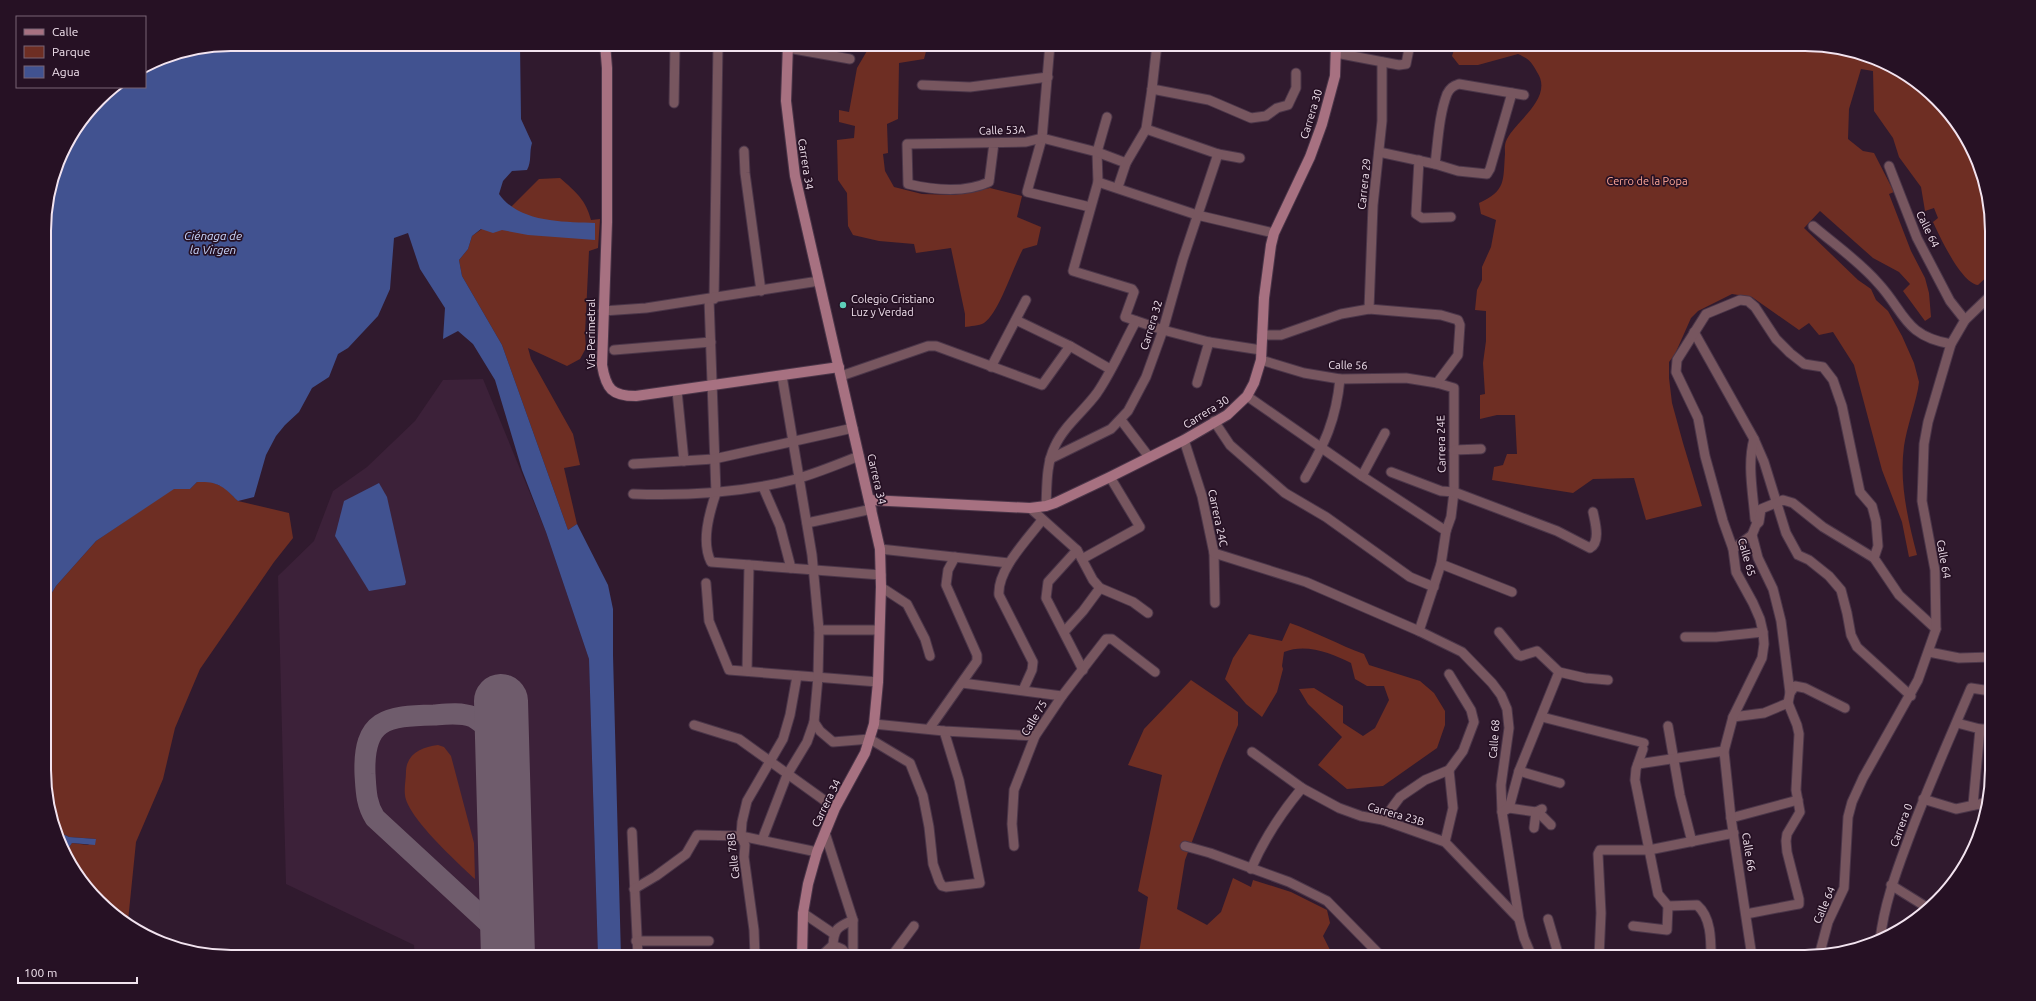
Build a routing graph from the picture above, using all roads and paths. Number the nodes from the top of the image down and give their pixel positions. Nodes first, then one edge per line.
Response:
1 (606, 51) edge
2 (675, 51) edge
3 (718, 51) edge
4 (788, 51) edge
5 (812, 51) edge
6 (1050, 51) edge
7 (1155, 51) edge
8 (1336, 51) edge
9 (1343, 51) edge
10 (1409, 51) edge
11 (850, 59) dead end
12 (1382, 62) junction
13 (1296, 73) dead end
14 (1048, 77) junction
15 (922, 85) dead end
16 (1152, 89) junction
17 (1512, 93) junction
18 (1524, 95) dead end
19 (674, 103) dead end
20 (1107, 117) dead end
21 (1146, 129) junction
22 (1042, 138) junction
23 (994, 143) junction
24 (744, 151) dead end
25 (1097, 152) junction
26 (1379, 152) junction
27 (1218, 154) junction
28 (1240, 158) dead end
29 (1420, 160) junction
30 (1126, 164) junction
31 (1435, 164) junction
32 (1889, 166) dead end
33 (1098, 182) junction
34 (1118, 187) junction
35 (1090, 207) junction
36 (1197, 215) junction
37 (1451, 217) dead end
38 (1813, 226) dead end
39 (1274, 233) junction
40 (819, 281) junction
41 (761, 291) junction
42 (712, 299) junction
43 (1026, 300) dead end
44 (1985, 301) edge
45 (1369, 309) junction
46 (603, 311) junction
47 (1016, 320) junction
48 (1136, 320) junction
49 (1965, 320) junction
50 (1163, 330) junction
51 (1694, 332) junction
52 (1262, 335) junction
53 (711, 342) junction
54 (1208, 342) junction
55 (1951, 344) junction
56 (1070, 346) junction
57 (614, 350) dead end
58 (1261, 355) junction
59 (991, 367) junction
60 (1110, 369) junction
61 (840, 371) junction
62 (782, 376) junction
63 (1340, 379) junction
64 (1197, 383) dead end
65 (1437, 383) junction
66 (712, 386) junction
67 (677, 391) junction
68 (1247, 396) junction
69 (1121, 420) junction
70 (1214, 421) junction
71 (853, 428) junction
72 (1385, 433) dead end
73 (1754, 439) junction
74 (1184, 440) junction
75 (792, 441) junction
76 (1322, 448) junction
77 (1481, 449) dead end
78 (1454, 450) junction
79 (859, 456) junction
80 (1149, 457) junction
81 (714, 459) junction
82 (1050, 459) junction
83 (684, 461) junction
84 (633, 464) dead end
85 (1391, 472) dead end
86 (1362, 476) junction
87 (1110, 477) junction
88 (798, 478) junction
89 (1305, 478) dead end
90 (762, 486) junction
91 (1454, 492) junction
92 (716, 493) junction
93 (633, 494) dead end
94 (1776, 503) junction
95 (870, 504) junction
96 (1046, 506) junction
97 (1030, 508) junction
98 (1593, 512) dead end
99 (1042, 520) junction
100 (807, 523) junction
101 (1756, 525) junction
102 (1446, 531) junction
103 (1752, 535) junction
104 (880, 549) junction
105 (1733, 549) junction
106 (1077, 550) junction
107 (1214, 553) junction
108 (956, 557) junction
109 (1874, 558) junction
110 (1082, 559) junction
111 (1009, 564) junction
112 (1441, 564) junction
113 (749, 565) junction
114 (791, 568) junction
115 (814, 570) junction
116 (881, 575) junction
117 (706, 583) dead end
118 (881, 587) junction
119 (1434, 587) junction
120 (1100, 588) junction
121 (1512, 592) dead end
122 (1215, 603) dead end
123 (1148, 613) dead end
124 (1936, 629) junction
125 (819, 630) junction
126 (879, 630) junction
127 (1419, 631) junction
128 (1064, 632) junction
129 (1499, 632) dead end
130 (1763, 632) junction
131 (1685, 637) dead end
132 (1929, 652) junction
133 (930, 656) dead end
134 (1985, 657) edge
135 (1083, 670) junction
136 (747, 671) junction
137 (1155, 672) dead end
138 (1559, 672) junction
139 (1450, 674) dead end
140 (797, 676) junction
141 (818, 677) junction
142 (1608, 680) dead end
143 (878, 682) junction
144 (962, 683) junction
145 (1985, 689) edge
146 (1023, 690) junction
147 (1790, 693) junction
148 (1062, 696) junction
149 (1910, 696) junction
150 (1788, 703) junction
151 (1845, 708) dead end
152 (1542, 717) junction
153 (1733, 717) junction
154 (814, 722) junction
155 (1957, 723) junction
156 (874, 724) junction
157 (694, 725) dead end
158 (1668, 726) dead end
159 (929, 729) junction
160 (1980, 729) junction
161 (1985, 729) edge
162 (944, 731) junction
163 (1035, 736) junction
164 (870, 739) junction
165 (1724, 751) junction
166 (1252, 752) dead end
167 (770, 760) junction
168 (1673, 760) junction
169 (1638, 764) junction
170 (1449, 770) junction
171 (1519, 771) junction
172 (787, 775) junction
173 (1560, 783) dead end
174 (1302, 788) junction
175 (1923, 799) junction
176 (1798, 800) junction
177 (1982, 804) edge
178 (1973, 805) junction
179 (835, 808) junction
180 (1506, 810) junction
181 (1539, 811) junction
182 (1731, 818) junction
183 (1383, 820) junction
184 (1551, 825) dead end
185 (1534, 828) dead end
186 (632, 832) dead end
187 (825, 833) junction
188 (1734, 833) junction
189 (741, 836) junction
190 (762, 840) junction
191 (1445, 842) junction
192 (1692, 842) junction
193 (1014, 846) dead end
194 (1185, 846) dead end
195 (1650, 850) junction
196 (817, 852) junction
197 (1251, 869) junction
198 (1892, 885) junction
199 (634, 888) junction
200 (1924, 905) edge
201 (1668, 906) junction
202 (803, 913) junction
203 (1746, 914) junction
204 (1519, 919) junction
205 (1548, 919) dead end
206 (853, 920) junction
207 (914, 926) dead end
208 (1632, 926) dead end
209 (1881, 933) edge
210 (834, 934) junction
211 (636, 941) junction
212 (709, 941) dead end
213 (833, 945) junction
214 (1821, 949) edge
215 (637, 950) edge
216 (755, 950) edge
217 (802, 950) edge
218 (828, 950) edge
219 (843, 950) edge
220 (853, 950) edge
221 (896, 950) edge
222 (1375, 950) edge
223 (1529, 950) edge
224 (1557, 950) edge
225 (1599, 950) edge
226 (1710, 950) edge
227 (1751, 950) edge

1 - 46 street, Vía Perimetral
2 - 19 street
3 - 42 street
4 - 40 street, Carrera 34
5 - 11 street
6 - 14 street
7 - 16 street
8 - 39 street, Carrera 30
9 - 12 street
10 - 12 street
12 - 26 street, Carrera 29
13 - 16 street
14 - 15 street
14 - 22 street
16 - 21 street
17 - 18 street
17 - 31 street
17 - 31 street
20 - 25 street
21 - 27 street
21 - 30 street
22 - 23 street, Calle 53A
22 - 25 street, Calle 53A
22 - 35 street
23 - 23 street, Calle 53A
24 - 41 street
25 - 30 street, Calle 53A
25 - 33 street
26 - 29 street
26 - 45 street, Carrera 29
27 - 28 street
27 - 36 street, Carrera 32
29 - 31 street
29 - 37 street
30 - 34 street
32 - 49 street, Calle 64
33 - 34 street
33 - 35 street
34 - 36 street
35 - 48 street, Calle 56
36 - 39 street
36 - 50 street, Carrera 32
38 - 55 street
39 - 52 street, Carrera 30
40 - 41 street
40 - 61 street, Carrera 34
41 - 42 street
42 - 46 street
42 - 53 street
43 - 47 street
44 - 49 street
45 - 52 street
45 - 65 street
46 - 67 street, Vía Perimetral
47 - 56 street
47 - 59 street
48 - 50 street, Calle 56
48 - 60 street
49 - 55 street, Calle 64
50 - 54 street, Calle 56
50 - 69 street, Carrera 32
51 - 73 street
51 - 105 street, Calle 65
51 - 109 street
52 - 58 street, Carrera 30
53 - 57 street
53 - 66 street
54 - 58 street, Calle 56
54 - 64 street
55 - 124 street, Calle 64
56 - 59 street
56 - 60 street
58 - 63 street, Calle 56
58 - 68 street, Carrera 30
59 - 61 street
60 - 82 street
61 - 62 street, Vía Perimetral
61 - 71 street, Carrera 34
62 - 66 street, Vía Perimetral
62 - 75 street
63 - 65 street, Calle 56
63 - 76 street
65 - 78 street, Carrera 24E
66 - 67 street, Vía Perimetral
66 - 81 street
67 - 83 street
68 - 70 street, Carrera 30
68 - 76 street
69 - 80 street
69 - 82 street, Carrera 32
70 - 74 street, Carrera 30
70 - 119 street
71 - 75 street
71 - 79 street, Carrera 34
72 - 86 street
73 - 94 street
73 - 101 street
74 - 80 street, Carrera 30
74 - 107 street, Carrera 24C
75 - 81 street
75 - 88 street
76 - 86 street
76 - 89 street
77 - 78 street
78 - 91 street, Carrera 24E
79 - 88 street
79 - 95 street, Carrera 34
80 - 87 street, Carrera 30
81 - 83 street
81 - 92 street
82 - 96 street
83 - 84 street
85 - 91 street
86 - 102 street
87 - 96 street, Carrera 30
87 - 110 street
88 - 90 street
88 - 100 street
90 - 92 street
90 - 114 street
91 - 98 street
91 - 102 street, Carrera 24E
92 - 93 street
92 - 113 street
94 - 101 street
94 - 109 street
94 - 149 street
95 - 97 street, Carrera 30
95 - 100 street
95 - 104 street, Carrera 34
96 - 97 street, Carrera 30
97 - 99 street
99 - 106 street
99 - 111 street
100 - 115 street
101 - 103 street
102 - 112 street, Carrera 24E
103 - 105 street
103 - 147 street
104 - 108 street
104 - 116 street, Carrera 34
105 - 130 street, Calle 65
106 - 110 street
106 - 128 street
107 - 122 street, Carrera 24C
107 - 127 street, Calle 68
108 - 111 street
108 - 144 street
109 - 124 street
110 - 120 street
111 - 146 street
112 - 119 street, Carrera 24E
112 - 121 street
113 - 114 street
113 - 136 street
114 - 115 street
115 - 116 street
115 - 125 street
116 - 118 street, Carrera 34
117 - 136 street
118 - 126 street, Carrera 34
118 - 133 street
119 - 127 street, Carrera 24E
120 - 123 street
120 - 128 street
124 - 132 street, Calle 64
125 - 126 street
125 - 141 street
126 - 143 street, Carrera 34
127 - 180 street, Calle 68
128 - 135 street
129 - 138 street
130 - 131 street
130 - 153 street, Calle 65
132 - 134 street
132 - 149 street, Calle 64
135 - 137 street, Calle 75
135 - 148 street, Calle 75
136 - 140 street
138 - 142 street
138 - 152 street, Calle 68
139 - 170 street
140 - 141 street
140 - 167 street, Calle 78B
141 - 143 street
141 - 154 street
143 - 156 street, Carrera 34
144 - 146 street
144 - 159 street
145 - 155 street, Carrera 0
146 - 148 street
147 - 150 street
147 - 151 street
148 - 163 street, Calle 75
149 - 214 street, Calle 64
150 - 153 street
150 - 176 street
152 - 169 street
152 - 171 street, Calle 68
153 - 165 street, Calle 65
154 - 164 street
154 - 172 street
155 - 160 street
155 - 175 street, Carrera 0
156 - 159 street
156 - 164 street, Carrera 34
157 - 167 street
158 - 168 street
159 - 162 street
160 - 161 street
160 - 178 street
162 - 163 street
162 - 164 street
163 - 193 street, Calle 75
164 - 179 street, Carrera 34
165 - 168 street
165 - 182 street, Calle 66
166 - 174 street, Carrera 23B
167 - 172 street
167 - 189 street, Calle 78B
168 - 169 street
168 - 192 street
169 - 195 street
170 - 183 street
170 - 191 street
171 - 173 street
171 - 180 street, Calle 68
172 - 179 street
172 - 190 street
174 - 183 street, Carrera 23B
174 - 197 street
175 - 178 street
175 - 198 street, Carrera 0
176 - 182 street
176 - 203 street
177 - 178 street
179 - 187 street, Carrera 34
180 - 181 street
180 - 204 street, Calle 68
181 - 184 street
181 - 185 street
182 - 188 street, Calle 66
183 - 191 street, Carrera 23B
186 - 199 street
187 - 196 street, Carrera 34
187 - 206 street
188 - 192 street
188 - 203 street, Calle 66
189 - 190 street
189 - 199 street
189 - 216 street, Calle 78B
190 - 196 street
191 - 204 street, Carrera 23B
192 - 195 street
194 - 197 street
195 - 201 street
195 - 225 street
196 - 202 street, Carrera 34
197 - 222 street
198 - 200 street
198 - 209 street, Carrera 0
199 - 211 street
201 - 208 street
201 - 226 street
202 - 210 street
202 - 217 street, Carrera 34
203 - 227 street, Calle 66
204 - 223 street, Calle 68
205 - 224 street
206 - 210 street
206 - 220 street
207 - 221 street
210 - 213 street
211 - 212 street
211 - 215 street
213 - 218 street
213 - 219 street

